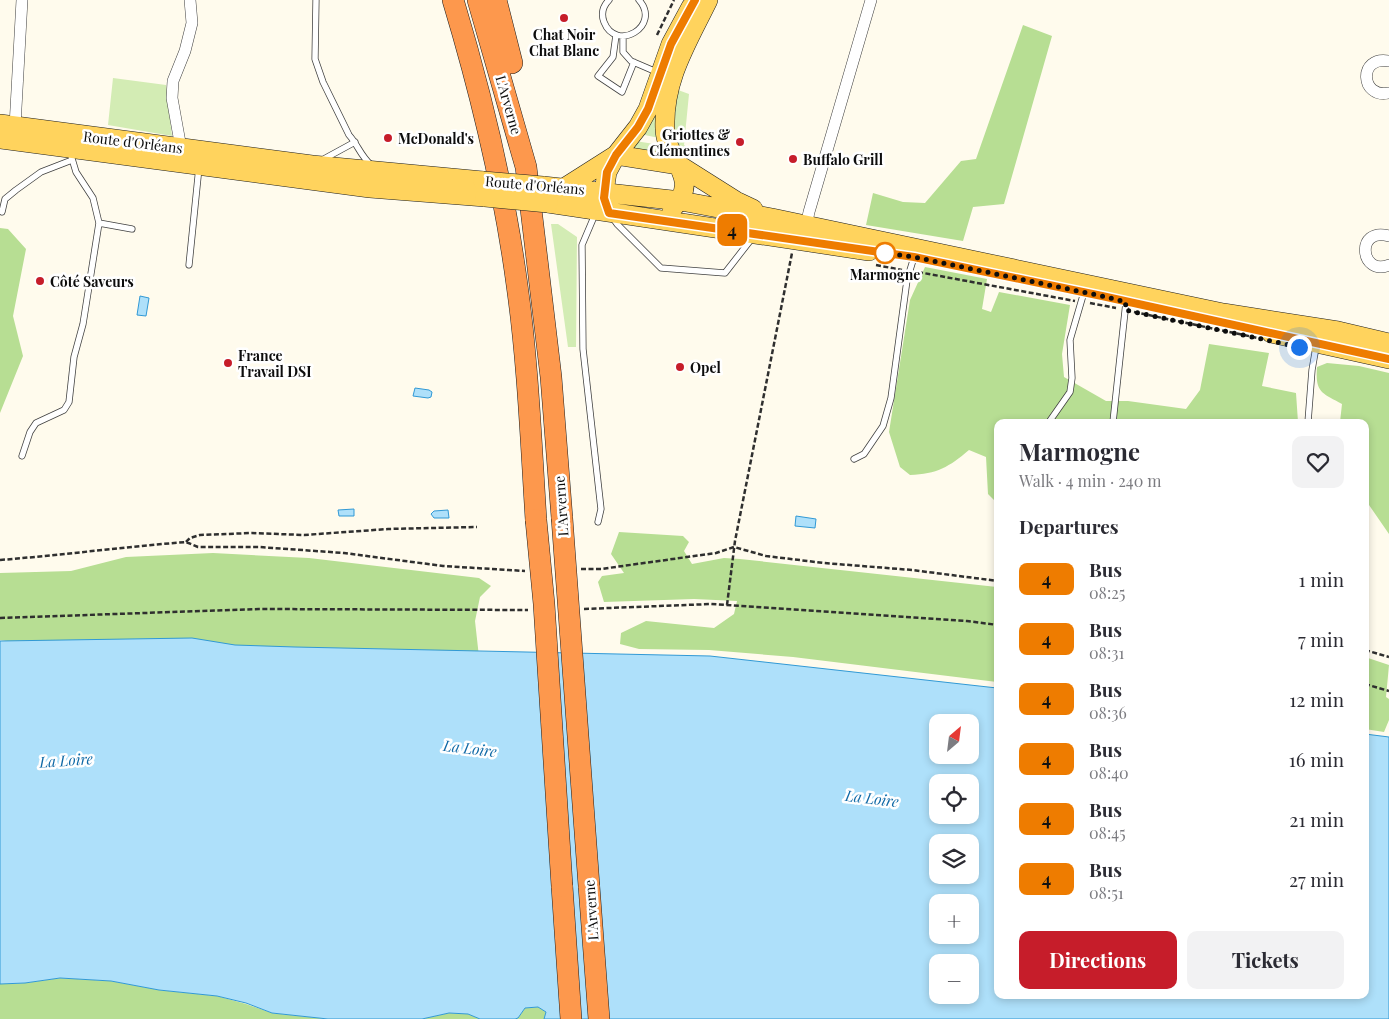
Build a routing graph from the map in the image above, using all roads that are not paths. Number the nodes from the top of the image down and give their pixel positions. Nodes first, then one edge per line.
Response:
1 (22, 0) edge
2 (190, 0) edge
3 (316, 0) edge
4 (441, 0) edge
5 (453, 0) edge
6 (478, 0) edge
7 (496, 0) edge
8 (609, 0) edge
9 (639, 0) edge
10 (695, 0) edge
11 (708, 0) edge
12 (871, 0) edge
13 (616, 35) junction
14 (623, 36) junction
15 (1389, 61) edge
16 (634, 62) junction
17 (661, 74) junction
18 (1389, 96) edge
19 (7, 125) edge
20 (489, 130) junction
21 (0, 140) edge
22 (355, 142) junction
23 (71, 155) junction
24 (181, 155) junction
25 (616, 155) junction
26 (200, 165) junction
27 (312, 165) junction
28 (679, 165) junction
29 (526, 167) junction
30 (378, 171) junction
31 (564, 188) junction
32 (484, 189) junction
33 (604, 192) junction
34 (546, 195) junction
35 (681, 201) junction
36 (2, 212) dead end
37 (603, 212) junction
38 (772, 218) junction
39 (661, 221) junction
40 (99, 222) junction
41 (806, 226) junction
42 (132, 230) dead end
43 (755, 234) junction
44 (1389, 236) edge
45 (912, 264) junction
46 (189, 265) dead end
47 (1389, 265) edge
48 (1082, 297) junction
49 (1125, 306) junction
50 (1317, 342) junction
51 (1389, 344) edge
52 (1389, 359) edge
53 (1051, 419) edge
54 (1113, 419) edge
55 (1308, 419) edge
56 (22, 456) dead end
57 (854, 459) dead end
58 (598, 522) dead end
59 (571, 1019) edge
60 (599, 1019) edge

1 - 19 street
2 - 24 street
3 - 22 lane
4 - 20 highway
5 - 20 highway, L'Arverne
6 - 29 highway, L'Arverne
7 - 29 highway
8 - 13 lane
9 - 14 lane
10 - 17 main road
11 - 28 main road
12 - 41 street
13 - 14 lane
13 - 16 lane
14 - 16 lane
15 - 18 street
16 - 17 lane
17 - 25 main road
19 - 24 main road, Route d'Orléans
20 - 59 highway, L'Arverne, bridge
21 - 23 main road, Route d'Orléans
22 - 27 lane
22 - 30 lane
23 - 24 main road, Route d'Orléans
23 - 36 lane
23 - 40 lane
24 - 26 main road, Route d'Orléans
24 - 27 main road, Route d'Orléans
25 - 28 main road
25 - 31 main road
25 - 33 main road
26 - 32 main road, Route d'Orléans
26 - 46 lane
27 - 30 main road, Route d'Orléans
28 - 35 main road
28 - 38 main road
29 - 60 highway, L'Arverne, bridge
30 - 32 main road, Route d'Orléans
31 - 33 main road, Route d'Orléans
31 - 34 main road, Route d'Orléans
32 - 34 main road, Route d'Orléans, bridge
33 - 35 main road, Route d'Orléans
33 - 37 main road
34 - 37 main road, Route d'Orléans
35 - 38 main road, Route d'Orléans
35 - 39 main road
37 - 39 main road, Route d'Orléans
37 - 43 lane
37 - 58 lane
38 - 41 main road, Route d'Orléans
39 - 43 main road, Route d'Orléans
40 - 42 lane
40 - 56 lane
41 - 51 main road, Route d'Orléans
43 - 45 main road, Route d'Orléans
44 - 47 street
45 - 48 main road, Route d'Orléans
45 - 57 lane
48 - 49 main road, Route d'Orléans
48 - 53 lane
49 - 50 main road, Route d'Orléans
49 - 54 lane
50 - 52 main road, Route d'Orléans
50 - 55 lane

